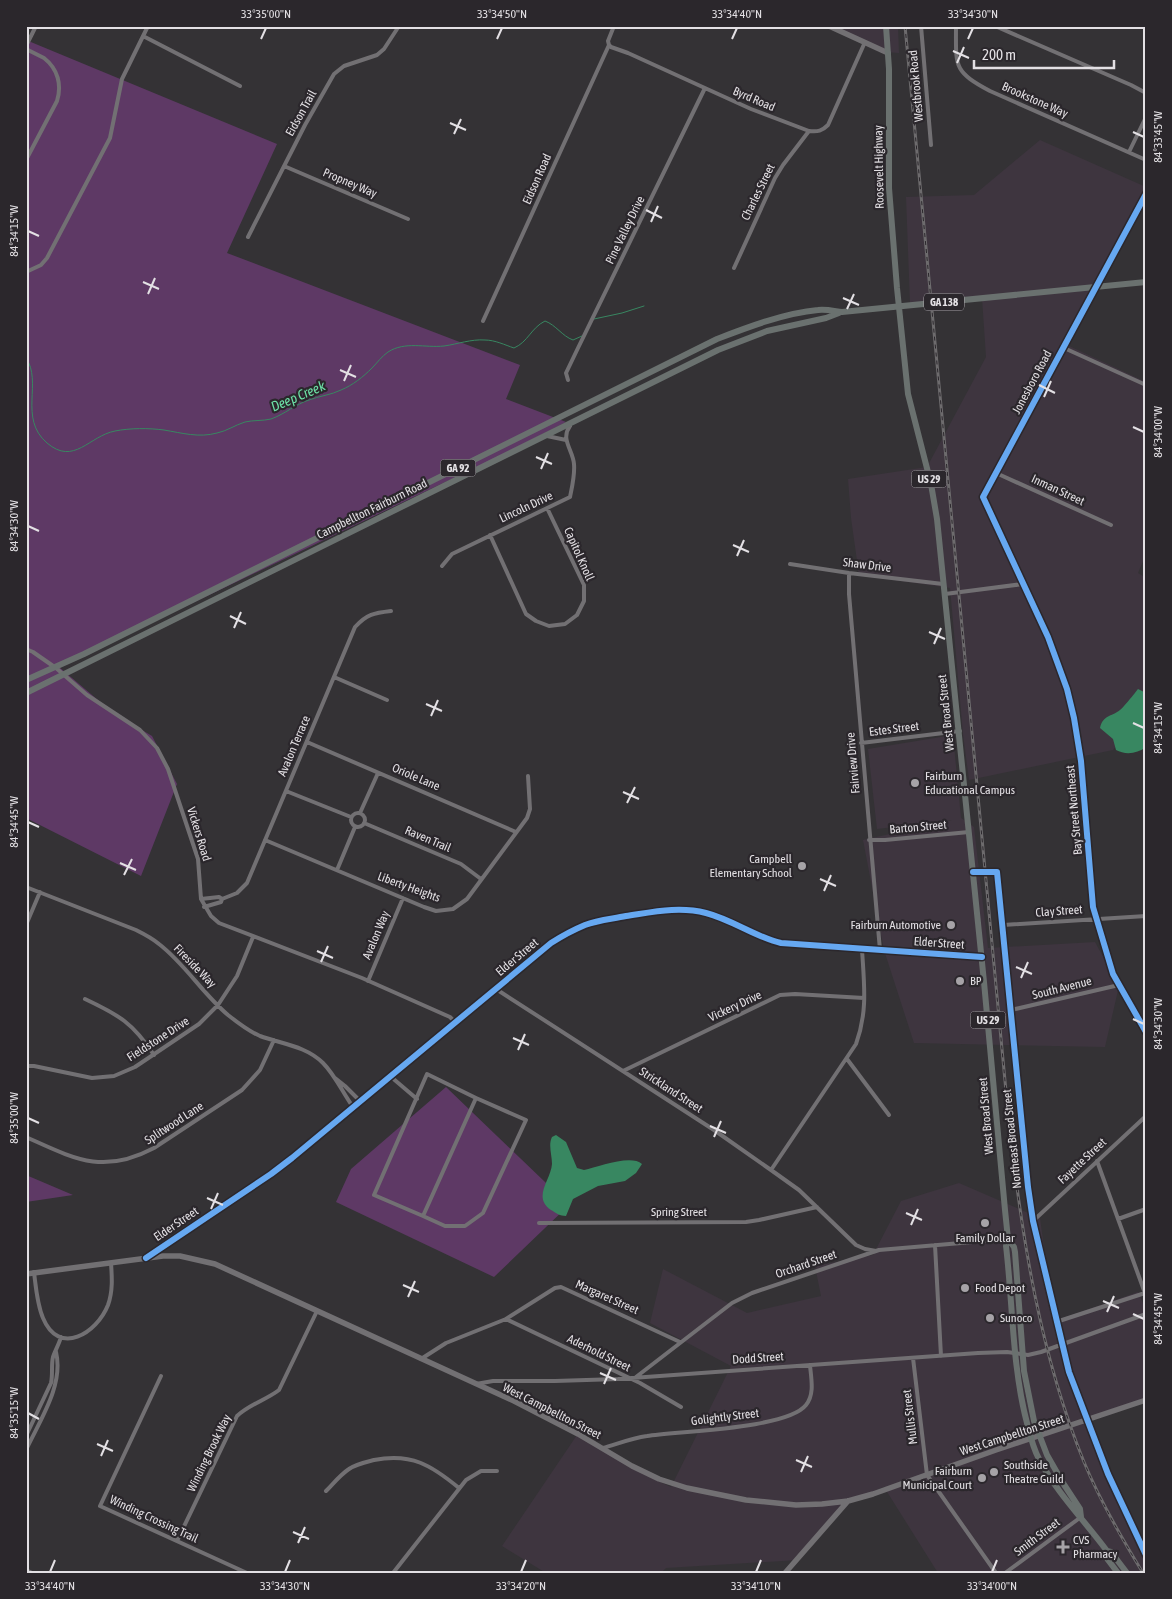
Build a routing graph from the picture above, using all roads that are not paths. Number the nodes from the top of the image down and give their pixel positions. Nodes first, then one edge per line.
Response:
1 (36, 26) edge
2 (148, 26) edge
3 (399, 26) edge
4 (614, 26) edge
5 (829, 26) edge
6 (886, 26) edge
7 (921, 26) edge
8 (956, 26) edge
9 (995, 26) edge
10 (143, 36) junction
11 (865, 42) junction
12 (609, 45) junction
13 (26, 47) edge
14 (888, 53) junction
15 (240, 86) dead end
16 (705, 88) junction
17 (1146, 92) edge
18 (1146, 118) edge
19 (809, 131) junction
20 (931, 145) dead end
21 (1128, 152) junction
22 (26, 160) edge
23 (1146, 160) edge
24 (284, 166) junction
25 (1146, 194) edge
26 (408, 219) dead end
27 (248, 237) dead end
28 (734, 268) dead end
29 (26, 272) edge
30 (1146, 282) edge
31 (1096, 287) junction
32 (900, 307) junction
33 (842, 312) junction
34 (483, 321) dead end
35 (1064, 348) junction
36 (568, 380) dead end
37 (1146, 386) edge
38 (572, 422) junction
39 (544, 436) junction
40 (566, 440) junction
41 (996, 473) junction
42 (548, 508) junction
43 (1111, 525) dead end
44 (490, 535) junction
45 (790, 564) dead end
46 (442, 566) dead end
47 (849, 573) junction
48 (943, 584) junction
49 (1023, 584) junction
50 (945, 594) junction
51 (391, 611) dead end
52 (26, 649) edge
53 (56, 668) junction
54 (64, 675) junction
55 (334, 677) junction
56 (26, 680) edge
57 (26, 692) edge
58 (387, 700) dead end
59 (960, 731) junction
60 (307, 742) junction
61 (861, 743) junction
62 (378, 773) junction
63 (528, 776) dead end
64 (286, 791) junction
65 (360, 813) junction
66 (352, 817) junction
67 (364, 823) junction
68 (356, 826) junction
69 (516, 832) junction
70 (969, 832) junction
71 (265, 840) junction
72 (869, 840) junction
73 (337, 870) junction
74 (973, 872) junction
75 (480, 879) junction
76 (26, 887) edge
77 (40, 892) junction
78 (222, 898) junction
79 (403, 898) junction
80 (201, 899) junction
81 (204, 907) junction
82 (1146, 916) edge
83 (1096, 919) junction
84 (26, 925) edge
85 (1003, 925) junction
86 (253, 937) junction
87 (862, 949) junction
88 (880, 950) junction
89 (982, 957) junction
90 (368, 981) junction
91 (1119, 985) junction
92 (496, 989) junction
93 (864, 998) junction
94 (85, 999) dead end
95 (218, 1005) junction
96 (1011, 1010) junction
97 (455, 1022) junction
98 (1146, 1032) edge
99 (274, 1040) junction
100 (154, 1054) junction
101 (847, 1059) junction
102 (26, 1066) edge
103 (623, 1071) junction
104 (390, 1076) junction
105 (335, 1078) junction
106 (476, 1098) junction
107 (417, 1099) junction
108 (360, 1101) junction
109 (353, 1107) junction
110 (889, 1115) dead end
111 (1146, 1116) edge
112 (26, 1137) edge
113 (1097, 1161) junction
114 (771, 1170) junction
115 (817, 1207) junction
116 (1146, 1209) edge
117 (423, 1216) junction
118 (1118, 1219) junction
119 (1032, 1220) junction
120 (538, 1223) dead end
121 (1008, 1239) junction
122 (935, 1245) junction
123 (876, 1251) junction
124 (146, 1258) junction
125 (110, 1263) junction
126 (34, 1272) junction
127 (26, 1274) edge
128 (1145, 1294) edge
129 (317, 1311) junction
130 (1146, 1314) edge
131 (506, 1320) junction
132 (1056, 1322) junction
133 (61, 1337) junction
134 (680, 1342) junction
135 (1061, 1345) junction
136 (56, 1352) junction
137 (1016, 1353) junction
138 (1024, 1355) junction
139 (941, 1356) junction
140 (913, 1358) junction
141 (420, 1359) junction
142 (810, 1365) junction
143 (161, 1376) dead end
144 (627, 1377) junction
145 (636, 1377) junction
146 (476, 1384) junction
147 (1146, 1400) edge
148 (681, 1407) dead end
149 (1087, 1420) junction
150 (1040, 1435) junction
151 (26, 1436) edge
152 (1031, 1437) junction
153 (603, 1448) junction
154 (26, 1450) edge
155 (497, 1471) dead end
156 (927, 1475) junction
157 (459, 1488) junction
158 (326, 1490) dead end
159 (848, 1501) junction
160 (1081, 1516) junction
161 (177, 1541) junction
162 (1107, 1551) junction
163 (1146, 1555) edge
164 (26, 1570) edge
165 (32, 1573) edge
166 (246, 1573) edge
167 (393, 1573) edge
168 (785, 1573) edge
169 (996, 1573) edge
170 (1005, 1573) edge
171 (1118, 1573) edge
172 (1126, 1573) edge

1 - 13 street
2 - 10 street
3 - 24 street, Eidson Trail
4 - 12 street
5 - 11 main road
6 - 14 main road, Roosevelt Highway / US 29
7 - 20 street, Westbrook Road
8 - 21 street, Brookstone Way
9 - 17 street
10 - 15 street
10 - 29 street
11 - 14 main road
11 - 19 street
12 - 16 street, Byrd Road
12 - 34 street, Eidson Road
13 - 22 street
14 - 32 main road, Roosevelt Highway / US 29
16 - 19 street, Byrd Road
16 - 36 street, Pine Valley Drive
18 - 21 street
19 - 28 street, Charles Street
21 - 23 street, Brookstone Way
24 - 26 street, Propney Way
24 - 27 street, Eidson Trail
25 - 31 street, Jonesboro Road
30 - 31 main road, GA 138
31 - 32 main road, GA 138
31 - 35 street, Jonesboro Road
32 - 33 main road, Campbellton Fairburn Road / GA 92
32 - 48 main road, West Broad Street / US 29
33 - 38 main road, Campbellton Fairburn Road / GA 92
33 - 53 main road, Campbellton Fairburn Road / GA 92
35 - 37 street
35 - 41 street, Jonesboro Road
38 - 39 main road, Campbellton Fairburn Road / GA 92
38 - 40 street
39 - 40 street
39 - 54 main road, Campbellton Fairburn Road / GA 92
40 - 42 street, Lincoln Drive
41 - 43 street, Inman Street
41 - 49 street, Jonesboro Road
42 - 44 street, Lincoln Drive
42 - 44 street, Capitol Knoll
44 - 46 street, Lincoln Drive
45 - 47 street, Shaw Drive
47 - 48 street, Shaw Drive
47 - 61 street, Fairview Drive
48 - 50 main road, West Broad Street / US 29
49 - 50 street
49 - 83 street, Bay Street Northeast
50 - 59 main road, West Broad Street / US 29
51 - 55 street, Avalon Terrace
52 - 53 street, Vickers Road
53 - 54 street, Vickers Road
53 - 56 main road, Campbellton Fairburn Road / GA 92
54 - 57 main road, Campbellton Fairburn Road / GA 92
54 - 80 street, Vickers Road
55 - 58 street
55 - 60 street, Avalon Terrace
59 - 61 street, Estes Street
59 - 70 main road, West Broad Street / US 29
60 - 62 street, Oriole Lane
60 - 64 street, Avalon Terrace
61 - 72 street, Fairview Drive
62 - 65 street
62 - 69 street, Oriole Lane
63 - 69 street, Liberty Heights
64 - 66 street
64 - 71 street, Avalon Terrace
65 - 66 street
65 - 67 street
66 - 68 street
67 - 68 street
67 - 75 street, Raven Trail
68 - 73 street
69 - 75 street, Liberty Heights
70 - 72 street, Barton Street
70 - 74 main road, West Broad Street / US 29
71 - 73 street, Liberty Heights
71 - 78 street, Avalon Terrace
72 - 88 street, Fairview Drive
73 - 79 street, Liberty Heights
74 - 85 street, Northeast Broad Street
74 - 89 main road, West Broad Street / US 29
75 - 79 street, Liberty Heights
76 - 77 street, Fireside Way
77 - 84 street
77 - 95 street, Fireside Way
78 - 80 street, Avalon Terrace
78 - 81 street, Avalon Terrace
79 - 90 street, Avalon Way
80 - 81 street, Vickers Road
81 - 86 street, Vickers Road
82 - 83 street, Clay Street
83 - 85 street, Clay Street
83 - 91 street, Bay Street Northeast
85 - 96 street, Northeast Broad Street
86 - 90 street, Vickers Road
86 - 95 street, Fieldstone Drive
87 - 88 street, Elder Street
87 - 92 street, Elder Street
87 - 93 street
88 - 89 street, Elder Street
89 - 121 main road, West Broad Street / US 29
90 - 97 street, Vickers Road
91 - 96 street, South Avenue
91 - 98 street, Bay Street Northeast
92 - 97 street, Elder Street
92 - 103 street, Strickland Street
93 - 101 street
93 - 103 street, Vickery Drive
94 - 100 street
95 - 99 street, Fireside Way
95 - 100 street, Fieldstone Drive
96 - 119 street, Northeast Broad Street
97 - 104 street, Elder Street
99 - 105 street, Fireside Way
99 - 112 street, Splitwood Lane
100 - 102 street, Fieldstone Drive
101 - 110 street
101 - 114 street
103 - 114 street, Strickland Street
104 - 107 street
104 - 108 street, Elder Street
105 - 108 street, Fireside Way
105 - 109 street, Fireside Way
106 - 107 street
106 - 117 street
106 - 117 street
107 - 117 street
108 - 109 street, Elder Street
109 - 124 street, Elder Street
111 - 113 street, Fayette Street
113 - 118 street
113 - 119 street, Fayette Street
114 - 115 street, Strickland Street
115 - 120 street, Spring Street
115 - 123 street, Strickland Street
116 - 118 street
118 - 128 street
119 - 132 street, Northeast Broad Street
121 - 122 street, Orchard Street
121 - 137 main road, West Broad Street / US 29
121 - 138 main road, West Broad Street / US 29
122 - 123 street, Orchard Street
122 - 139 street
123 - 134 street, Orchard Street
124 - 125 main road, West Campbellton Street
124 - 129 main road, West Campbellton Street
125 - 126 main road, West Campbellton Street
125 - 133 street
126 - 127 main road, West Campbellton Street
126 - 133 street
128 - 132 street
129 - 141 main road, West Campbellton Street
129 - 161 street, Winding Brook Way
130 - 135 street, Dodd Street
131 - 134 street, Margaret Street
131 - 141 street, Margaret Street
131 - 144 street, Aderhold Street
132 - 135 street, Northeast Broad Street
133 - 136 street
134 - 145 street, Orchard Street
135 - 138 street, Dodd Street
135 - 149 street, Northeast Broad Street
136 - 151 street
136 - 154 street
137 - 138 street, Dodd Street
137 - 139 street, Dodd Street
137 - 152 main road, West Broad Street / US 29
138 - 150 main road, West Broad Street / US 29
139 - 140 street, Dodd Street
140 - 142 street, Dodd Street
140 - 156 street, Mullis Street
141 - 146 main road, West Campbellton Street
142 - 145 street, Dodd Street
142 - 153 street, Golightly Street
143 - 161 street, Winding Crossing Trail
144 - 145 street, Dodd Street
144 - 146 street, Dodd Street
144 - 148 street, Aderhold Street
146 - 153 main road, West Campbellton Street
147 - 149 main road, West Campbellton Street
149 - 150 main road, West Campbellton Street
149 - 163 main road
150 - 152 main road, West Campbellton Street
150 - 160 main road, West Broad Street / US 29
152 - 156 main road, West Campbellton Street
152 - 160 main road, West Broad Street / US 29
153 - 159 main road, West Campbellton Street
155 - 157 street
156 - 159 main road, West Campbellton Street
156 - 169 street
157 - 158 street
157 - 167 street
159 - 168 main road
160 - 162 main road, West Broad Street / US 29
160 - 170 street, Smith Street
161 - 166 street, Winding Crossing Trail
162 - 171 main road, West Broad Street / US 29
162 - 172 main road, West Broad Street / US 29
164 - 165 street

